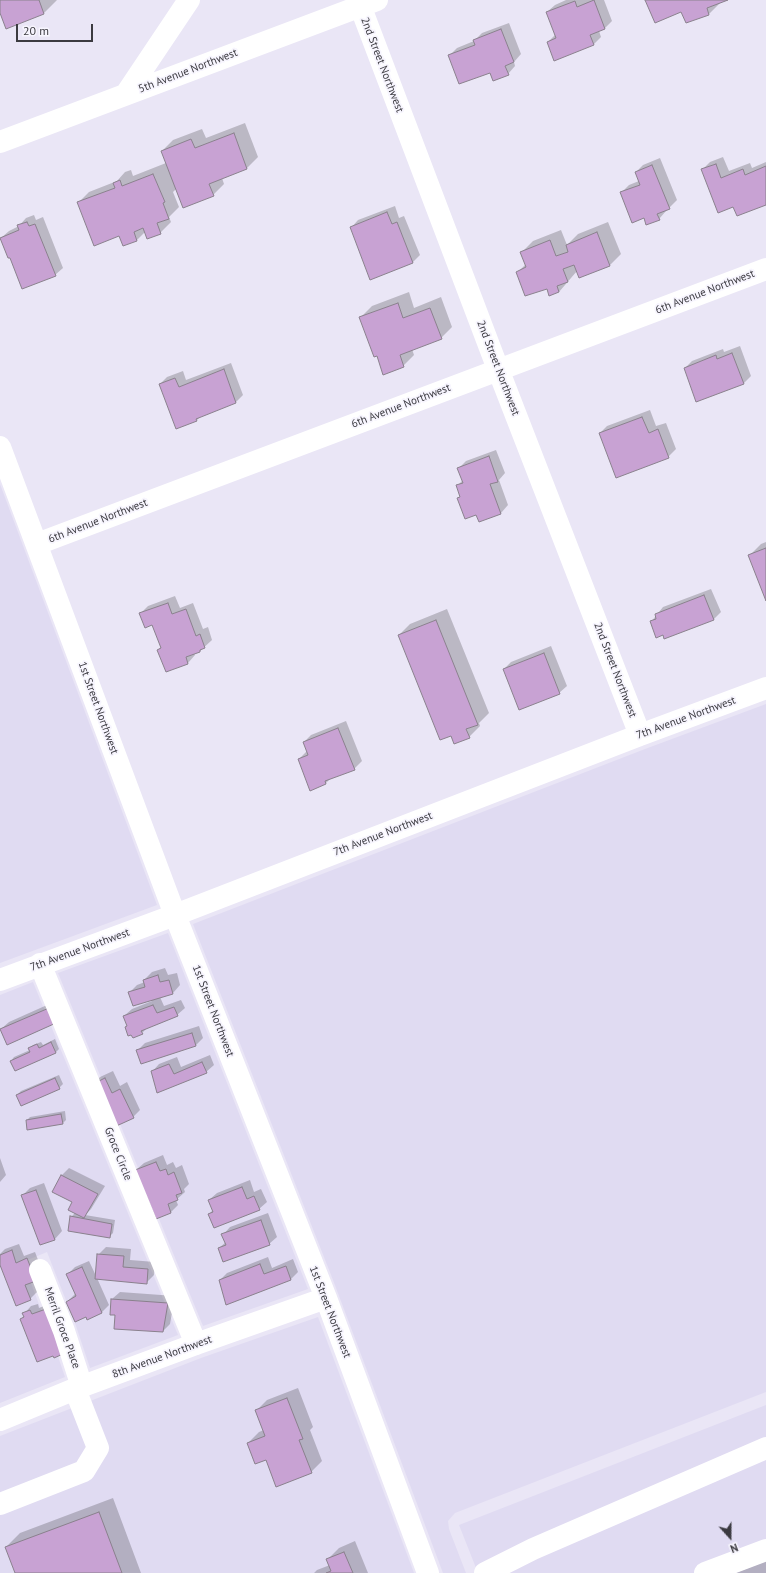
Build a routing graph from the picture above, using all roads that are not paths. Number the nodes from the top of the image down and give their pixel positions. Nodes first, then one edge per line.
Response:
1 (189, 0) edge
2 (365, 2) edge
3 (126, 94) junction
4 (0, 142) edge
5 (766, 269) edge
6 (498, 369) junction
7 (2, 460) edge
8 (37, 544) junction
9 (766, 688) edge
10 (640, 735) junction
11 (175, 915) junction
12 (40, 964) junction
13 (0, 980) edge
14 (40, 1270) dead end
15 (326, 1298) junction
16 (196, 1344) junction
17 (78, 1388) junction
18 (2, 1413) edge
19 (766, 1448) edge
20 (0, 1504) edge
21 (766, 1550) edge
22 (428, 1573) edge
23 (485, 1573) edge
24 (705, 1573) edge

1 - 3 street
2 - 3 street, 5th Avenue Northwest
2 - 6 street, 2nd Street Northwest
3 - 4 street, 5th Avenue Northwest
5 - 6 street, 6th Avenue Northwest
6 - 8 street, 6th Avenue Northwest
6 - 10 street, 2nd Street Northwest
7 - 8 street, 1st Street Northwest
8 - 11 street, 1st Street Northwest
9 - 10 street, 7th Avenue Northwest
10 - 11 street, 7th Avenue Northwest
11 - 12 street, 7th Avenue Northwest
11 - 15 street, 1st Street Northwest
12 - 13 street, 7th Avenue Northwest
12 - 16 street, Groce Circle
14 - 17 street, Merril Groce Place
15 - 16 street, 8th Avenue Northwest
15 - 22 street, 1st Street Northwest
16 - 17 street, 8th Avenue Northwest
17 - 18 street, 8th Avenue Northwest
17 - 20 street, Merril Groce Place
19 - 23 street
21 - 24 street

